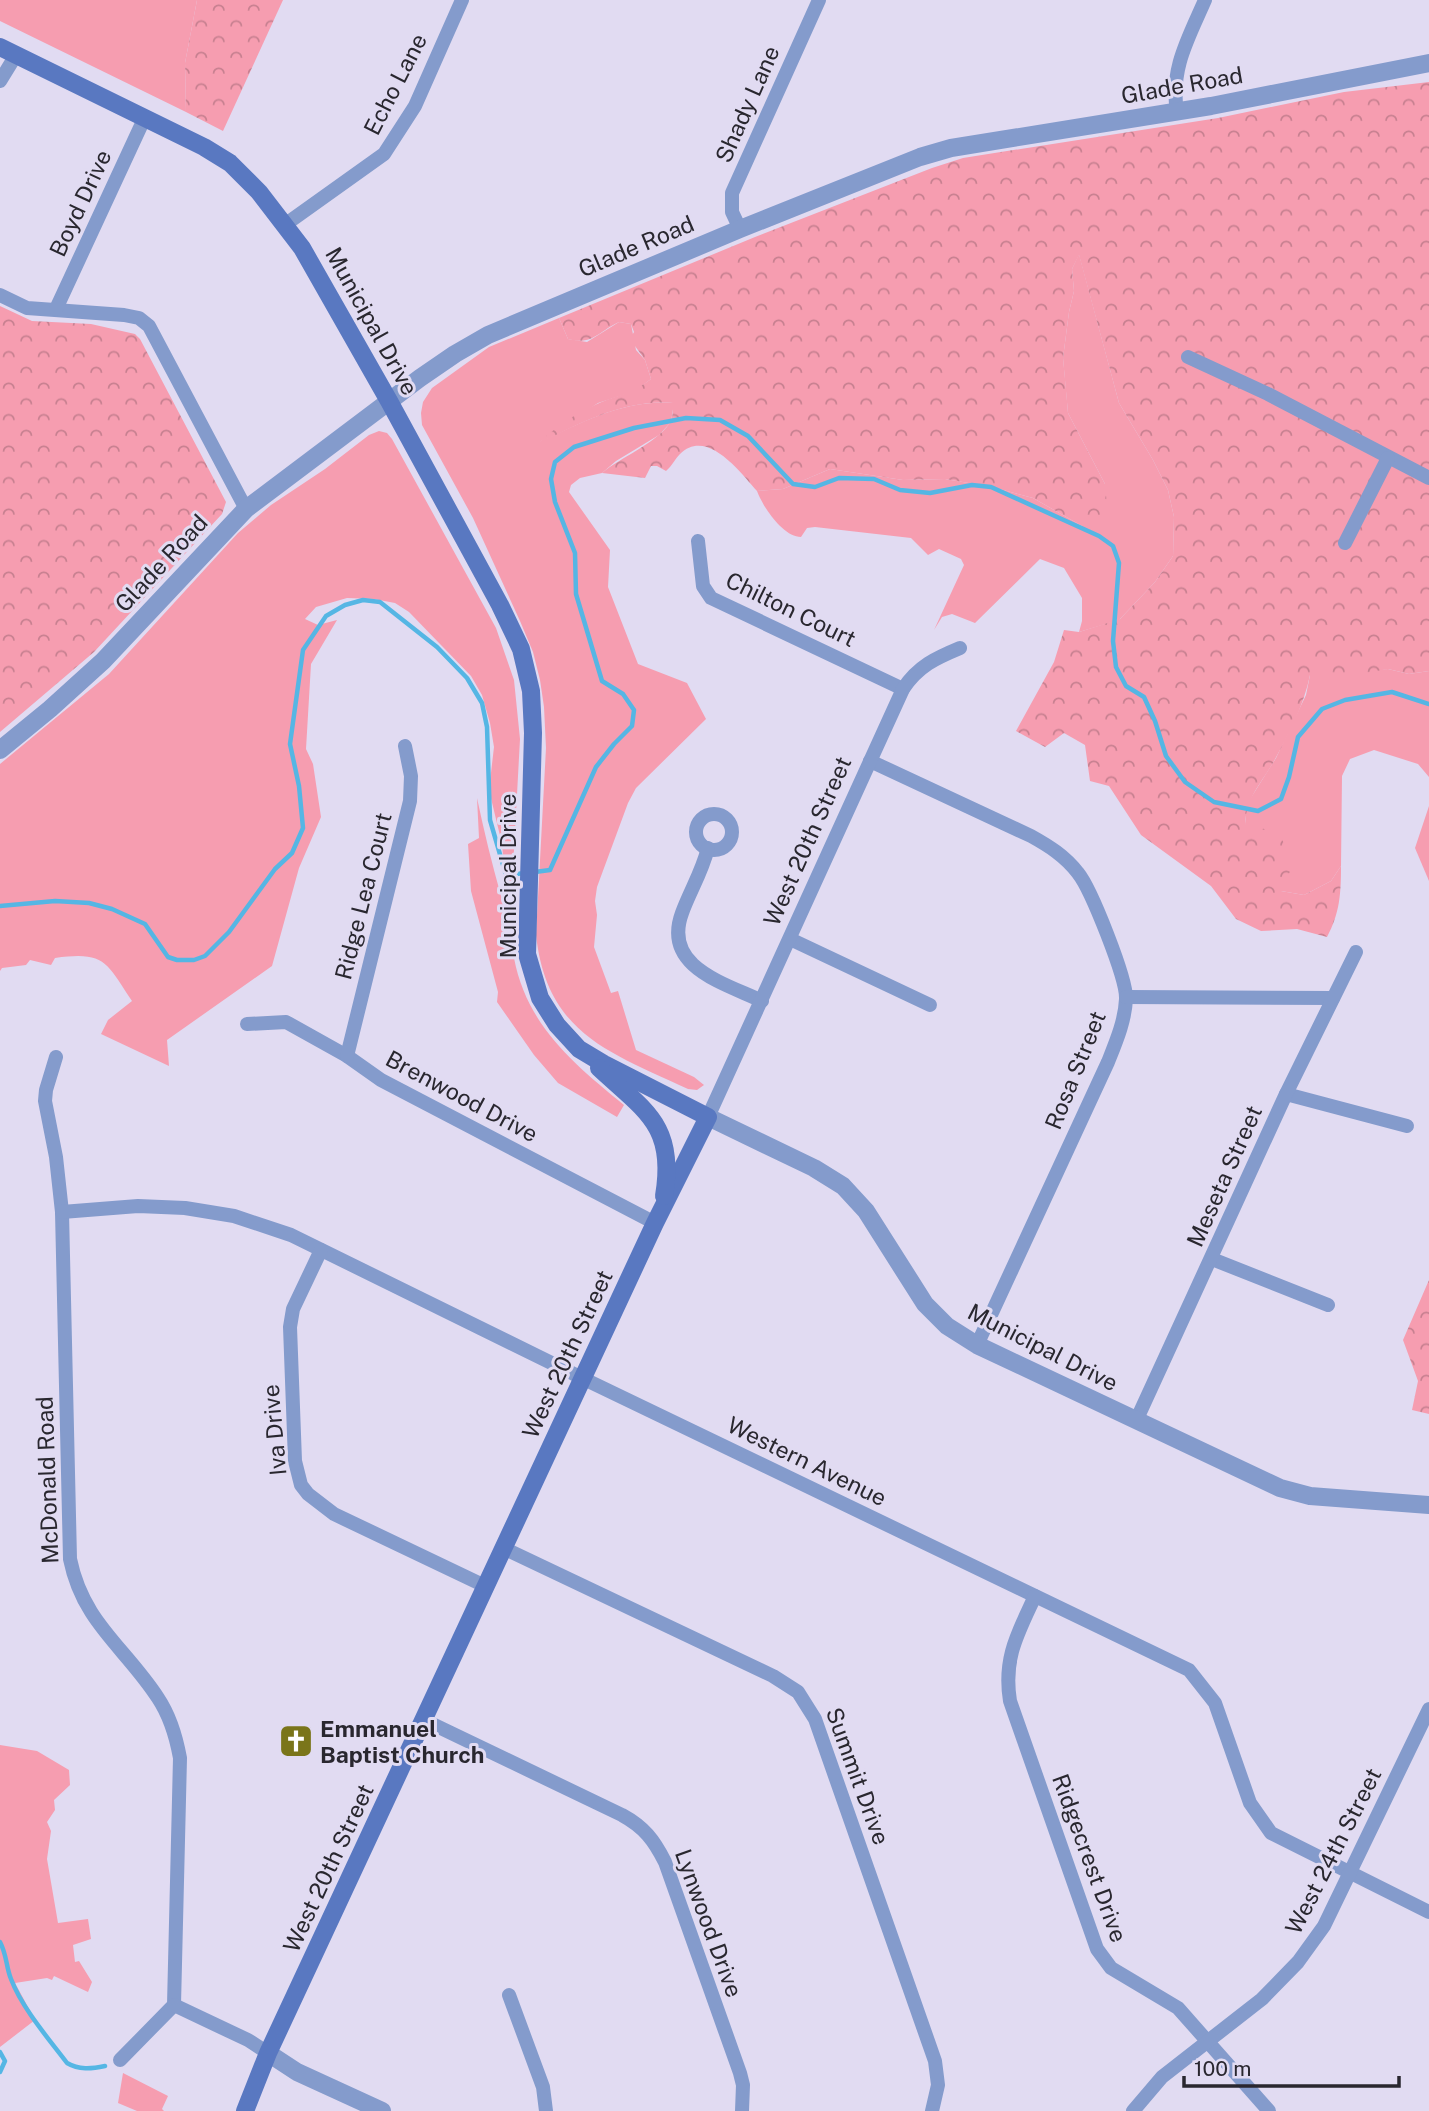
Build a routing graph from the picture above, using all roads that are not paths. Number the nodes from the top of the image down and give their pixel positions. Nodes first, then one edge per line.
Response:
1 (462, 0) edge
2 (819, 0) edge
3 (1205, 0) edge
4 (8, 51) edge
5 (1429, 63) edge
6 (0, 81) edge
7 (1177, 112) junction
8 (145, 117) junction
9 (286, 224) junction
10 (740, 229) junction
11 (0, 295) edge
12 (56, 309) junction
13 (1188, 357) dead end
14 (389, 401) junction
15 (1388, 458) junction
16 (1429, 478) edge
17 (246, 509) junction
18 (698, 541) dead end
19 (1345, 543) dead end
20 (960, 648) dead end
21 (907, 682) junction
22 (405, 746) dead end
23 (0, 750) edge
24 (870, 761) junction
25 (708, 848) dead end
26 (790, 939) junction
27 (1356, 952) dead end
28 (1126, 997) junction
29 (1333, 998) junction
30 (762, 1001) junction
31 (930, 1005) dead end
32 (247, 1024) dead end
33 (579, 1049) junction
34 (346, 1056) junction
35 (56, 1057) dead end
36 (1286, 1094) junction
37 (708, 1116) junction
38 (1407, 1126) dead end
39 (62, 1213) junction
40 (658, 1216) junction
41 (321, 1250) junction
42 (1212, 1259) junction
43 (1328, 1305) dead end
44 (977, 1345) junction
45 (582, 1378) junction
46 (1136, 1421) junction
47 (1429, 1504) edge
48 (503, 1548) junction
49 (485, 1586) junction
50 (1035, 1596) junction
51 (1429, 1709) edge
52 (424, 1720) junction
53 (1351, 1874) junction
54 (1429, 1912) edge
55 (509, 1995) dead end
56 (174, 2005) junction
57 (1208, 2041) junction
58 (268, 2053) junction
59 (120, 2060) dead end
60 (244, 2111) edge
61 (382, 2111) edge
62 (546, 2111) edge
63 (742, 2111) edge
64 (932, 2111) edge
65 (1133, 2111) edge
66 (1269, 2111) edge

1 - 9 street, Echo Lane
2 - 10 street, Shady Lane
3 - 7 street
4 - 6 street
4 - 8 main road, Municipal Drive
5 - 7 street, Glade Road
7 - 10 street, Glade Road
8 - 9 main road, Municipal Drive
8 - 12 street, Boyd Drive
9 - 14 main road, Municipal Drive
10 - 14 street, Glade Road
11 - 12 street
12 - 17 street
13 - 15 street
14 - 17 street, Glade Road
14 - 33 main road, Municipal Drive
15 - 16 street
15 - 19 street
17 - 23 street, Glade Road
18 - 21 street, Chilton Court
20 - 21 street
21 - 24 street, West 20th Street
22 - 34 street, Ridge Lea Court
24 - 26 street, West 20th Street
24 - 28 street, Rosa Street
25 - 30 street
26 - 30 street, West 20th Street
26 - 31 street
27 - 29 street, Meseta Street
28 - 29 street
28 - 44 street, Rosa Street
29 - 36 street, Meseta Street
30 - 37 street, West 20th Street
32 - 34 street, Brenwood Drive
33 - 37 main road, Municipal Drive
33 - 40 main road
34 - 40 street, Brenwood Drive
35 - 39 street, McDonald Road
36 - 38 street
36 - 42 street, Meseta Street
37 - 40 main road, West 20th Street
37 - 44 street, Municipal Drive
39 - 41 street, Western Avenue
39 - 56 street, McDonald Road
40 - 45 main road, West 20th Street
41 - 45 street, Western Avenue
41 - 49 street, Iva Drive
42 - 43 street
42 - 46 street, Meseta Street
44 - 46 street, Municipal Drive
45 - 48 main road, West 20th Street
45 - 50 street, Western Avenue
46 - 47 street, Municipal Drive
48 - 49 main road, West 20th Street
48 - 64 street, Summit Drive
49 - 52 main road, West 20th Street
50 - 53 street, Western Avenue
50 - 57 street, Ridgecrest Drive
51 - 53 street, West 24th Street
52 - 58 main road, West 20th Street
52 - 63 street, Lynwood Drive
53 - 54 street, Western Avenue
53 - 57 street, West 24th Street
55 - 62 street
56 - 58 street
56 - 59 street
57 - 65 street, West 24th Street
57 - 66 street, Ridgecrest Drive
58 - 60 main road, West 20th Street
58 - 61 street

